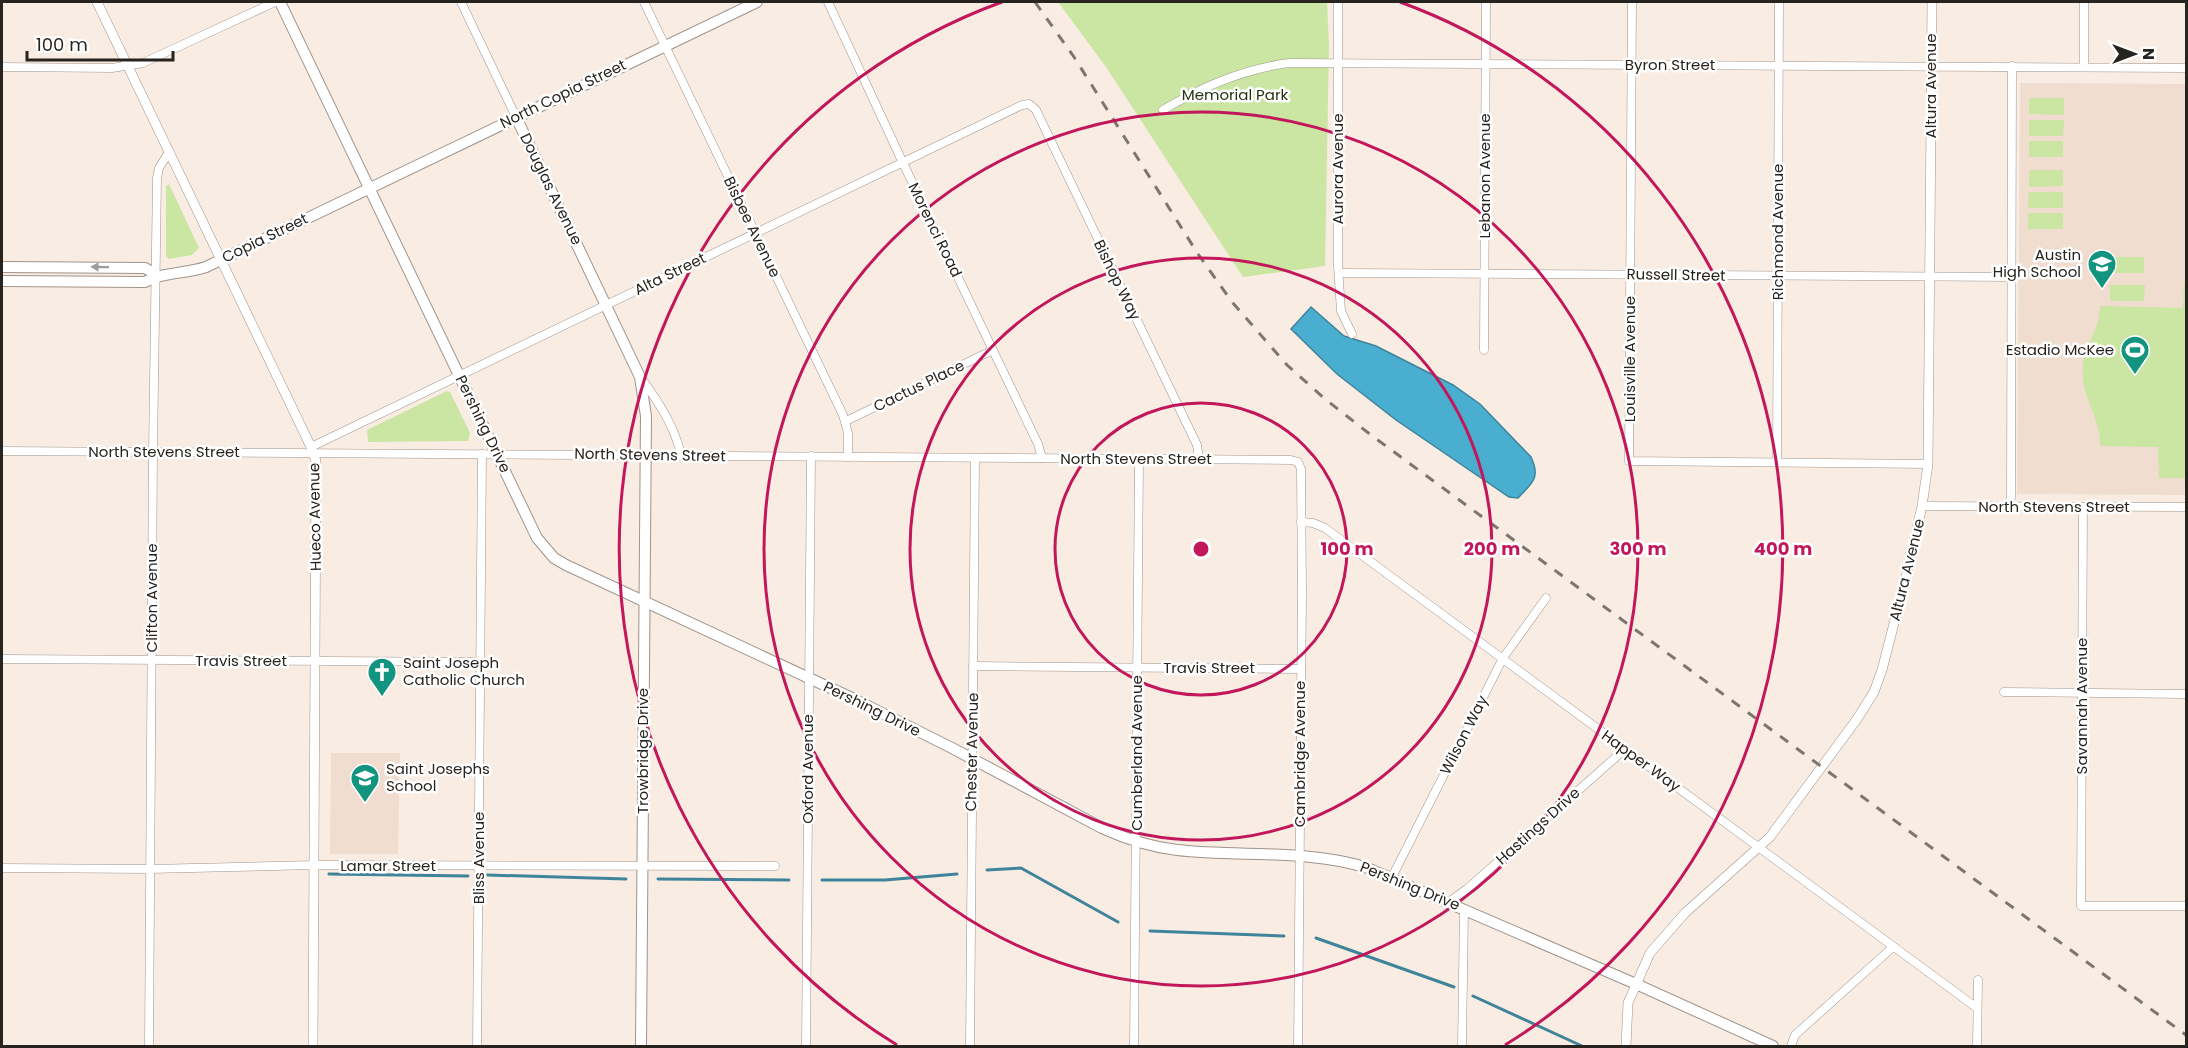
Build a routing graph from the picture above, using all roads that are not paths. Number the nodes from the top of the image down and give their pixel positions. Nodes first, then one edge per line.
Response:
1 (97, 2) edge
2 (278, 2) edge
3 (461, 2) edge
4 (644, 2) edge
5 (757, 2) edge
6 (828, 2) edge
7 (1338, 2) edge
8 (1486, 2) edge
9 (1632, 2) edge
10 (1779, 2) edge
11 (1932, 2) edge
12 (2084, 2) edge
13 (665, 46) junction
14 (1337, 64) junction
15 (1485, 64) junction
16 (1632, 65) junction
17 (128, 66) junction
18 (1779, 66) junction
19 (1932, 66) junction
20 (2012, 66) junction
21 (2084, 66) junction
22 (2, 67) edge
23 (2187, 68) edge
24 (1029, 104) joint
25 (1163, 110) dead end
26 (516, 117) junction
27 (169, 152) junction
28 (903, 163) junction
29 (369, 187) junction
30 (755, 233) junction
31 (221, 259) junction
32 (2, 267) edge
33 (1340, 273) junction
34 (1484, 274) junction
35 (157, 275) junction
36 (1631, 275) junction
37 (1777, 276) junction
38 (1929, 277) junction
39 (2013, 277) junction
40 (2, 281) edge
41 (606, 304) junction
42 (1352, 334) dead end
43 (993, 350) junction
44 (1484, 350) dead end
45 (459, 376) junction
46 (640, 376) junction
47 (846, 421) junction
48 (313, 450) junction
49 (2, 451) edge
50 (153, 452) junction
51 (482, 454) junction
52 (497, 454) junction
53 (646, 455) junction
54 (681, 455) junction
55 (811, 456) junction
56 (848, 457) junction
57 (975, 458) junction
58 (1042, 458) junction
59 (1139, 459) junction
60 (1199, 459) junction
61 (1298, 462) joint
62 (1777, 463) junction
63 (1928, 464) junction
64 (1922, 506) junction
65 (2008, 507) junction
66 (2083, 507) junction
67 (2187, 507) edge
68 (1301, 522) junction
69 (1546, 598) dead end
70 (645, 601) junction
71 (1503, 658) junction
72 (2, 659) edge
73 (151, 660) junction
74 (316, 661) junction
75 (480, 662) junction
76 (973, 666) junction
77 (1137, 668) junction
78 (1301, 669) junction
79 (809, 678) junction
80 (2004, 693) dead end
81 (2082, 693) junction
82 (2187, 694) edge
83 (1625, 749) junction
84 (972, 759) junction
85 (1136, 841) junction
86 (1759, 847) junction
87 (1300, 856) junction
88 (315, 865) junction
89 (478, 866) junction
90 (643, 866) junction
91 (775, 866) dead end
92 (2, 868) edge
93 (150, 869) junction
94 (1392, 877) junction
95 (1449, 902) junction
96 (2187, 906) edge
97 (1464, 909) junction
98 (1893, 946) junction
99 (1978, 980) dead end
100 (1636, 984) junction
101 (1977, 1008) junction
102 (149, 1047) edge
103 (313, 1047) edge
104 (477, 1047) edge
105 (641, 1047) edge
106 (806, 1047) edge
107 (970, 1047) edge
108 (1134, 1047) edge
109 (1298, 1047) edge
110 (1462, 1047) edge
111 (1626, 1047) edge
112 (1773, 1047) edge
113 (1791, 1047) edge
114 (1977, 1047) edge

1 - 17 street, Hueco Avenue
2 - 17 street
2 - 29 main road, Pershing Drive
3 - 26 street, Douglas Avenue
4 - 13 street, Bisbee Avenue
5 - 13 main road, North Copia Street
6 - 28 street, Morenci Road
7 - 14 street, Aurora Avenue
8 - 15 street, Lebanon Avenue
9 - 16 street, Louisville Avenue
10 - 18 street, Richmond Avenue
11 - 19 street, Altura Avenue
12 - 21 street
13 - 26 main road, North Copia Street
13 - 30 street, Bisbee Avenue
14 - 15 street, Byron Street
14 - 25 street, Byron Street
14 - 33 street, Aurora Avenue
15 - 16 street, Byron Street
15 - 34 street, Lebanon Avenue
16 - 18 street, Byron Street
16 - 36 street, Louisville Avenue
17 - 22 street
17 - 27 street, Hueco Avenue
18 - 19 street, Byron Street
18 - 37 street, Richmond Avenue
19 - 20 street, Byron Street
19 - 38 street, Altura Avenue
20 - 21 street, Byron Street
20 - 39 street
21 - 23 street, Byron Street
24 - 28 street, Alta Street
24 - 60 street, Bishop Way
26 - 29 main road, North Copia Street
26 - 41 main road, Douglas Avenue
27 - 31 street, Hueco Avenue
27 - 35 street, Clifton Avenue
28 - 30 street, Alta Street
28 - 43 street, Morenci Road
29 - 31 main road, Copia Street
29 - 45 main road, Pershing Drive
30 - 41 street, Alta Street
30 - 47 street, Bisbee Avenue
31 - 35 main road, Copia Street
31 - 48 street, Hueco Avenue
35 -> 32 main road, Copia Street
33 - 34 street, Russell Street
33 - 42 street, Aurora Avenue
34 - 36 street, Russell Street
34 - 44 street, Lebanon Avenue
35 - 40 main road, Copia Street
35 - 50 street, Clifton Avenue
36 - 37 street, Russell Street
36 - 62 street, Louisville Avenue
37 - 38 street, Russell Street
37 - 62 street, Richmond Avenue
38 - 39 street, Russell Street
38 - 63 street, Altura Avenue
39 - 65 street
41 - 45 street, Alta Street
41 - 46 main road, Douglas Avenue
43 - 47 street, Cactus Place
43 - 58 street, Morenci Road
45 - 48 street, Alta Street
45 - 52 main road, Pershing Drive
46 - 53 main road, Douglas Avenue
46 - 54 street, Douglas Avenue
47 - 56 street, Bisbee Avenue
48 - 50 street, North Stevens Street
48 - 51 street, North Stevens Street
48 - 74 street, Hueco Avenue
49 - 50 street, North Stevens Street
50 - 73 street, Clifton Avenue
51 - 52 street, North Stevens Street
51 - 75 street, Bliss Avenue
52 - 53 street, North Stevens Street
52 - 70 main road, Pershing Drive
53 - 54 street, North Stevens Street
53 - 70 main road, Trowbridge Drive
54 - 55 street, North Stevens Street
55 - 56 street, North Stevens Street
55 - 79 street, Oxford Avenue
56 - 57 street, North Stevens Street
57 - 58 street, North Stevens Street
57 - 76 street, Chester Avenue
58 - 59 street, North Stevens Street
59 - 60 street, North Stevens Street
59 - 77 street, Cumberland Avenue
60 - 61 street, North Stevens Street
61 - 68 street, Cambridge Avenue
62 - 63 street
63 - 64 street, Altura Avenue
64 - 65 street, North Stevens Street
64 - 86 street, Altura Avenue
65 - 66 street, North Stevens Street
66 - 67 street, North Stevens Street
66 - 81 street, Savannah Avenue
68 - 71 street, Happer Way
68 - 78 street, Cambridge Avenue
69 - 71 street, Wilson Way
70 - 79 main road, Pershing Drive
70 - 90 main road, Trowbridge Drive
71 - 83 street, Happer Way
71 - 94 street, Wilson Way
72 - 73 street, Travis Street
73 - 74 street, Travis Street
73 - 93 street, Clifton Avenue
74 - 75 street, Travis Street
74 - 88 street, Hueco Avenue
75 - 89 street, Bliss Avenue
76 - 77 street, Travis Street
76 - 84 street, Chester Avenue
77 - 78 street, Travis Street
77 - 85 street, Cumberland Avenue
78 - 87 street, Cambridge Avenue
79 - 84 main road, Pershing Drive
79 - 106 street, Oxford Avenue
80 - 81 street
81 - 82 street
81 - 96 street, Savannah Avenue
83 - 86 street, Happer Way
83 - 95 street, Hastings Drive
84 - 85 main road, Pershing Drive
84 - 107 street, Chester Avenue
85 - 87 main road, Pershing Drive
85 - 108 street, Cumberland Avenue
86 - 98 street, Happer Way
86 - 100 street, Altura Avenue
87 - 94 main road, Pershing Drive
87 - 109 street, Cambridge Avenue
88 - 89 street, Lamar Street
88 - 93 street, Lamar Street
88 - 103 street, Hueco Avenue
89 - 90 street, Lamar Street
89 - 104 street, Bliss Avenue
90 - 91 street, Lamar Street
90 - 105 main road, Trowbridge Drive
92 - 93 street, Lamar Street
93 - 102 street, Clifton Avenue
94 - 95 main road, Pershing Drive
95 - 97 main road, Pershing Drive
97 - 100 main road, Pershing Drive
97 - 110 street
98 - 101 street, Happer Way
98 - 113 street
99 - 101 street
100 - 111 street, Altura Avenue
100 - 112 main road, Pershing Drive
101 - 114 street

